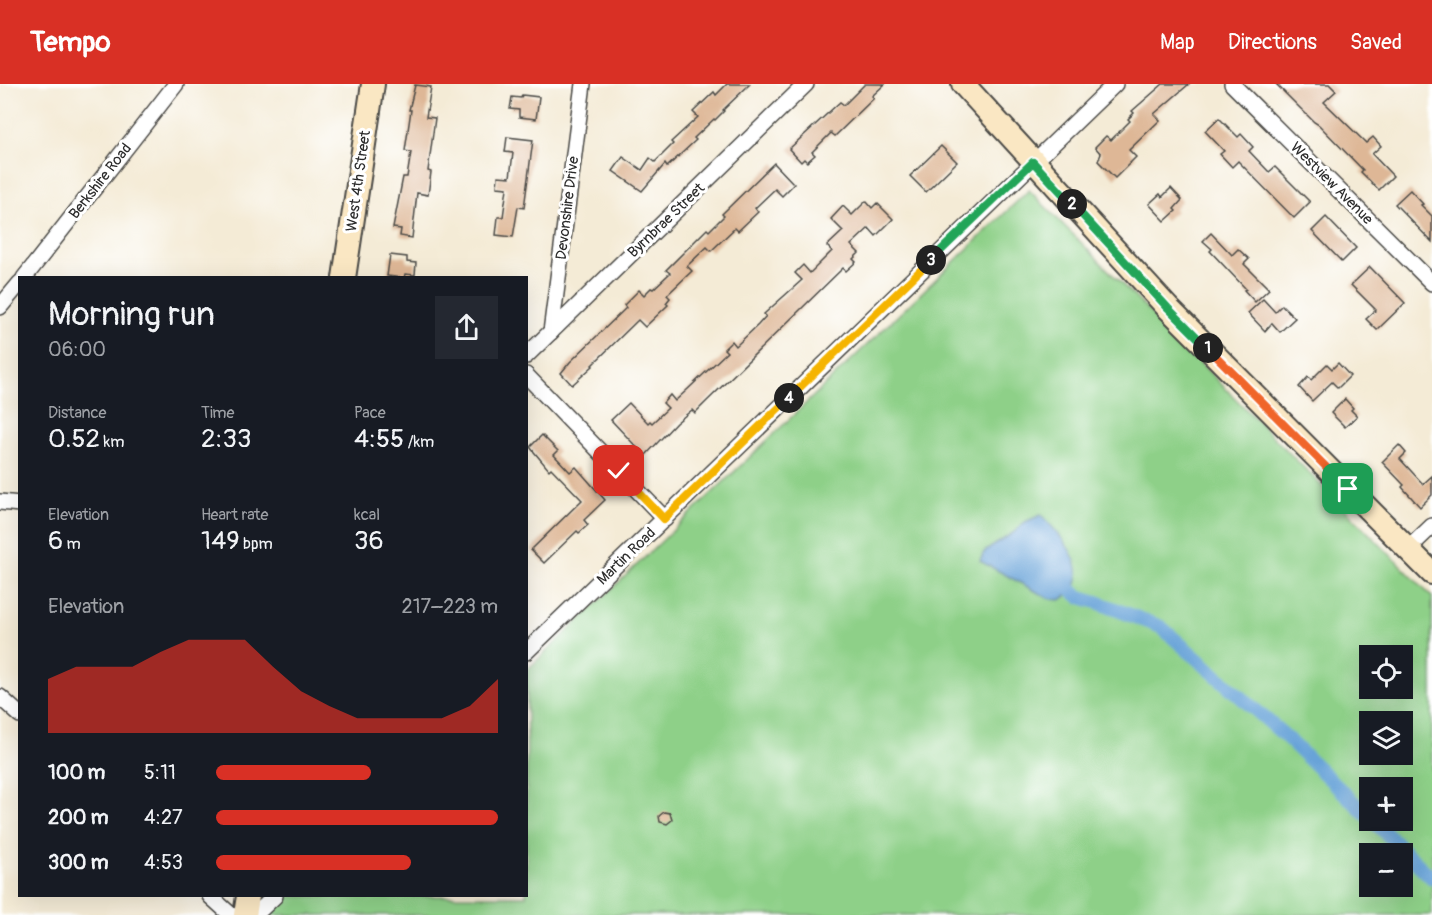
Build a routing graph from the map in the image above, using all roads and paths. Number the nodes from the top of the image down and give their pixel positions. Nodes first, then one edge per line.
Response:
1 (176, 84) edge
2 (373, 84) edge
3 (583, 84) edge
4 (806, 84) edge
5 (963, 84) edge
6 (1114, 84) edge
7 (1232, 84) edge
8 (1033, 162) junction
9 (26, 276) edge
10 (344, 276) edge
11 (1432, 283) edge
12 (18, 285) edge
13 (0, 307) edge
14 (551, 332) junction
15 (528, 354) edge
16 (528, 377) edge
17 (0, 502) edge
18 (18, 504) edge
19 (664, 519) junction
20 (1432, 526) edge
21 (1408, 549) junction
22 (1432, 573) edge
23 (528, 650) edge
24 (0, 697) edge
25 (18, 713) edge
26 (211, 897) edge
27 (248, 897) edge
28 (274, 897) edge
29 (231, 915) edge
30 (245, 915) edge
31 (255, 915) edge

1 - 9 street, Berkshire Road
2 - 10 main road, West 4th Street
3 - 14 street, Devonshire Drive
4 - 14 street, Byrnbrae Street
5 - 8 main road
6 - 8 street, Martin Road
7 - 11 street, Westview Avenue
8 - 19 street, Martin Road
8 - 21 main road
12 - 13 street
14 - 15 street, Byrnbrae Street
16 - 19 street
17 - 18 street
19 - 23 street, Martin Road
20 - 21 street
21 - 22 main road
24 - 25 street
26 - 29 street
27 - 30 main road
28 - 31 street

